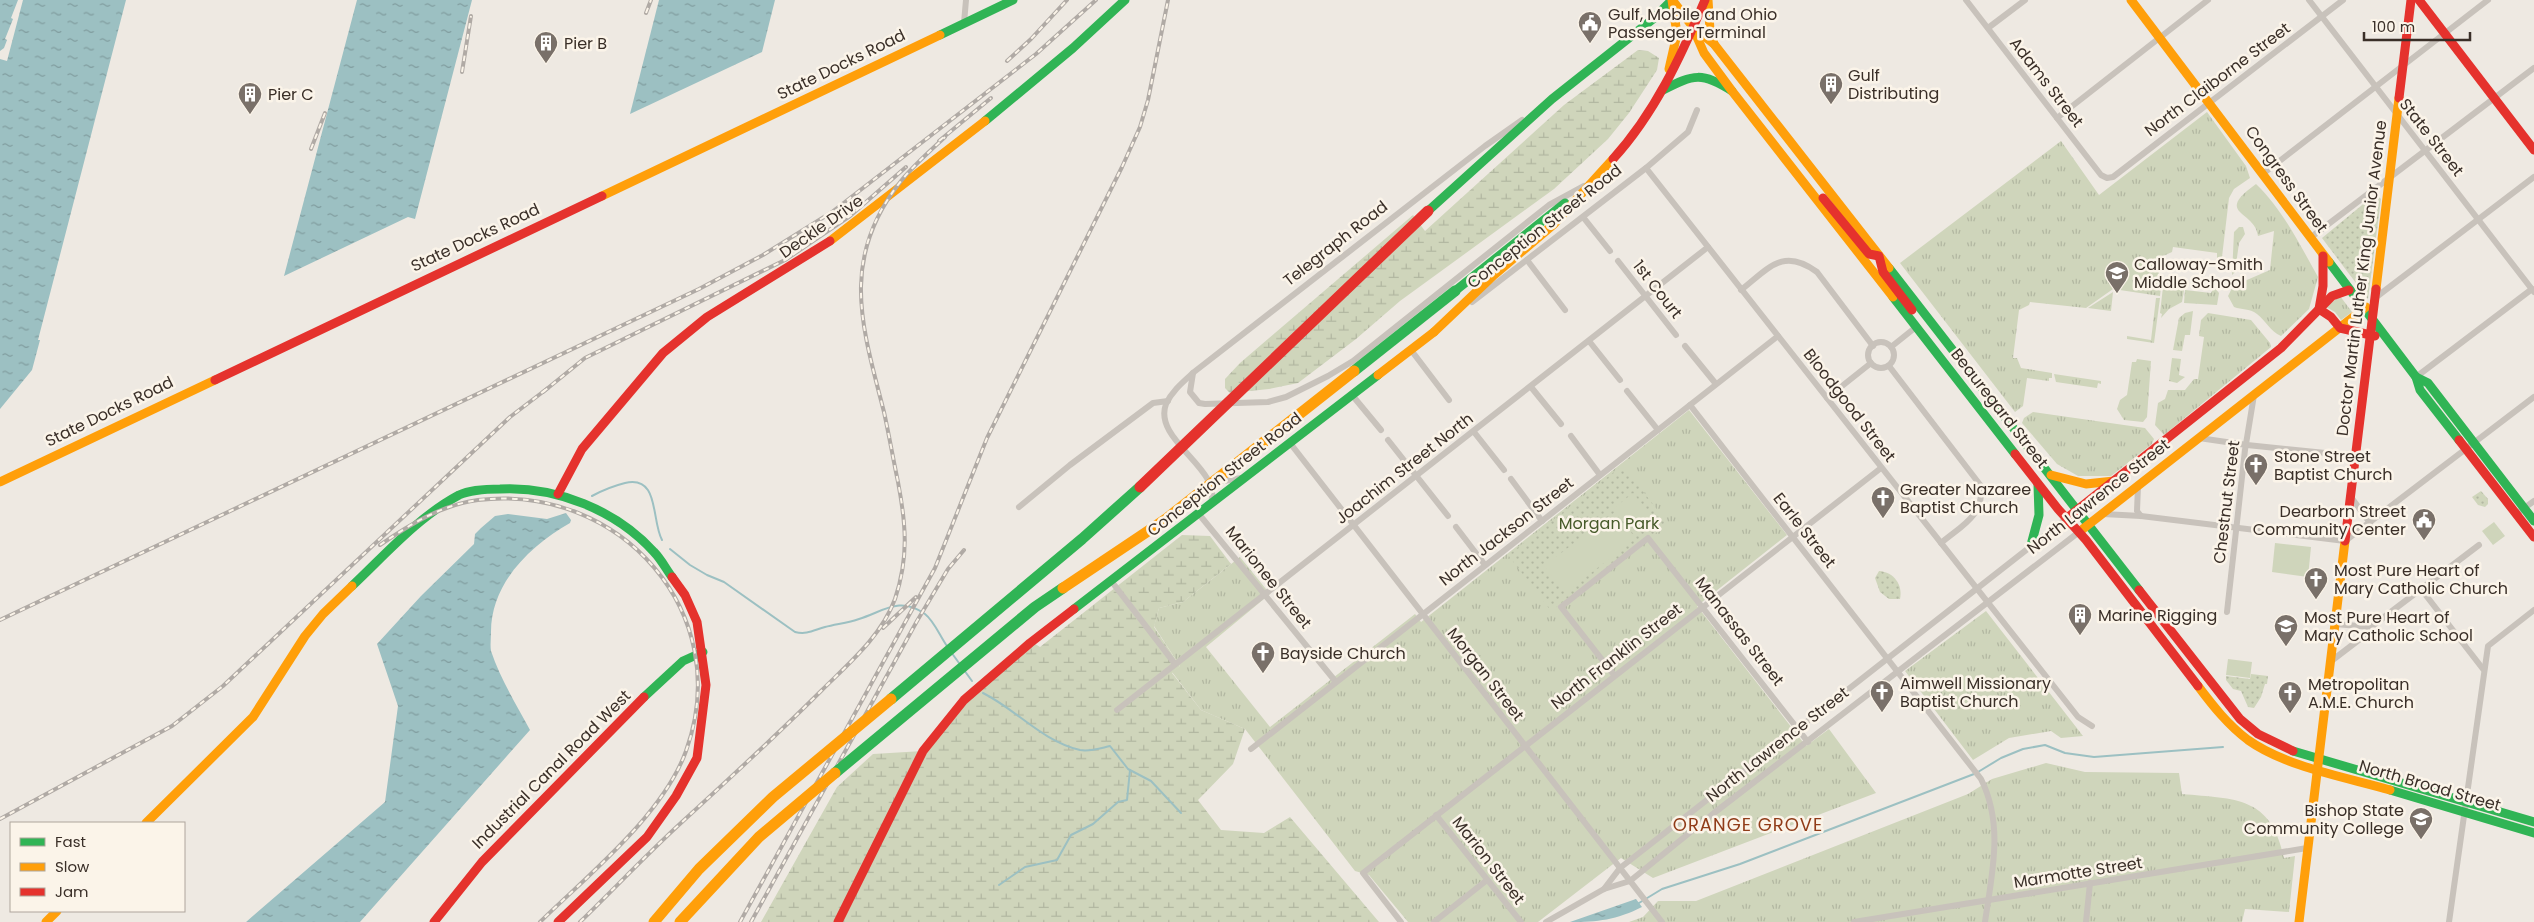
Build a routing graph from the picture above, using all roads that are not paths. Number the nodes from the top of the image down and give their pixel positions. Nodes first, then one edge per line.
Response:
1 (966, 0) edge
2 (1013, 0) edge
3 (1125, 0) edge
4 (1672, 0) edge
5 (1706, 0) edge
6 (1966, 0) edge
7 (2025, 0) edge
8 (2131, 0) edge
9 (2208, 0) edge
10 (2309, 0) edge
11 (2343, 0) edge
12 (2411, 0) edge
13 (2420, 0) edge
14 (2488, 0) edge
15 (2322, 16) junction
16 (964, 23) junction
17 (1693, 27) junction
18 (1988, 28) junction
19 (2444, 34) junction
20 (2160, 37) junction
21 (1714, 44) junction
22 (2403, 66) junction
23 (2534, 68) edge
24 (2375, 86) junction
25 (1663, 90) junction
26 (1732, 91) junction
27 (1552, 98) junction
28 (2495, 99) junction
29 (2209, 102) junction
30 (1697, 110) dead end
31 (2397, 114) junction
32 (2058, 118) junction
33 (2534, 150) edge
34 (2426, 151) junction
35 (1646, 168) junction
36 (2264, 173) junction
37 (2534, 177) edge
38 (2107, 178) joint
39 (2389, 179) junction
40 (1801, 180) junction
41 (1590, 183) junction
42 (1583, 217) junction
43 (2478, 220) junction
44 (2310, 238) junction
45 (1708, 247) junction
46 (1610, 251) dead end
47 (2323, 255) junction
48 (1880, 256) junction
49 (1527, 260) junction
50 (1618, 261) dead end
51 (1742, 290) junction
52 (2349, 290) junction
53 (2533, 290) edge
54 (1646, 296) junction
55 (2375, 298) junction
56 (2318, 309) junction
57 (2364, 309) junction
58 (1565, 310) dead end
59 (2372, 320) junction
60 (1916, 327) junction
61 (2340, 328) junction
62 (1434, 332) junction
63 (1676, 334) dead end
64 (2370, 335) junction
65 (1778, 336) junction
66 (2386, 337) junction
67 (1589, 341) junction
68 (1685, 346) dead end
69 (1873, 346) junction
70 (1891, 347) junction
71 (1410, 350) junction
72 (1944, 362) junction
73 (1871, 363) junction
74 (1889, 366) junction
75 (1194, 372) junction
76 (2416, 377) junction
77 (1620, 380) dead end
78 (1716, 384) junction
79 (1531, 386) junction
80 (1627, 391) dead end
81 (1352, 395) junction
82 (2254, 395) junction
83 (2534, 397) edge
84 (1827, 398) junction
85 (1449, 400) dead end
86 (1168, 401) junction
87 (1690, 405) junction
88 (1561, 424) dead end
89 (1381, 430) dead end
90 (1658, 430) junction
91 (1474, 432) junction
92 (1571, 436) dead end
93 (2199, 438) junction
94 (1388, 440) dead end
95 (1290, 444) junction
96 (2247, 445) junction
97 (2471, 447) junction
98 (2356, 456) junction
99 (1881, 468) junction
100 (1504, 470) dead end
101 (1205, 475) junction
102 (1249, 475) junction
103 (1600, 475) junction
104 (2051, 475) junction
105 (1416, 476) junction
106 (1511, 479) dead end
107 (2114, 481) junction
108 (0, 482) edge
109 (2038, 483) junction
110 (2138, 486) junction
111 (558, 494) junction
112 (2351, 497) junction
113 (2534, 501) edge
114 (1209, 506) junction
115 (1019, 507) dead end
116 (2077, 510) junction
117 (2520, 511) junction
118 (1198, 513) junction
119 (2103, 514) junction
120 (1448, 516) dead end
121 (2140, 516) junction
122 (2067, 518) junction
123 (1542, 521) junction
124 (2534, 521) edge
125 (2370, 523) junction
126 (1353, 525) junction
127 (1456, 527) dead end
128 (2236, 528) junction
129 (2084, 529) junction
130 (1792, 536) junction
131 (2534, 537) edge
132 (2345, 541) junction
133 (1940, 543) junction
134 (2480, 544) dead end
135 (2031, 546) junction
136 (1485, 565) junction
137 (1112, 582) junction
138 (1977, 589) junction
139 (2421, 589) junction
140 (1265, 594) junction
141 (1988, 603) junction
142 (1703, 606) junction
143 (2534, 610) edge
144 (2226, 612) dead end
145 (1422, 614) junction
146 (2335, 624) junction
147 (2371, 627) junction
148 (703, 652) junction
149 (1887, 658) junction
150 (2330, 662) junction
151 (1176, 664) junction
152 (2483, 669) junction
153 (1898, 671) junction
154 (1614, 675) junction
155 (1336, 682) junction
156 (1117, 710) dead end
157 (2092, 726) dead end
158 (1798, 728) junction
159 (1808, 742) junction
160 (1524, 745) junction
161 (1251, 749) dead end
162 (2317, 764) junction
163 (2464, 806) junction
164 (1436, 815) junction
165 (147, 822) edge
166 (2534, 822) edge
167 (2534, 833) edge
168 (2307, 848) junction
169 (1620, 868) junction
170 (1487, 880) junction
171 (1630, 882) junction
172 (2090, 883) junction
173 (1604, 889) junction
174 (1988, 900) junction
175 (56, 912) edge
176 (46, 922) edge
177 (434, 922) edge
178 (558, 922) edge
179 (654, 922) edge
180 (680, 922) edge
181 (838, 922) edge
182 (1401, 922) edge
183 (1434, 922) edge
184 (1521, 922) edge
185 (1546, 922) edge
186 (1662, 922) edge
187 (1854, 922) edge
188 (1986, 922) edge
189 (2086, 922) edge
190 (2299, 922) edge
191 (2449, 922) edge

1 - 16 street
2 - 16 main road, State Docks Road
3 - 111 main road, Deckle Drive
4 - 17 main road, Beauregard Street
4 - 25 main road
4 - 27 main road, Telegraph Road
5 - 17 main road
5 - 21 main road
6 - 18 street, Adams Street
7 - 18 street
8 - 20 main road, Congress Street
9 - 20 street
10 - 15 street, State Street
11 - 15 street, North Claiborne Street
12 - 22 main road, Doctor Martin Luther King Junior Avenue
13 - 19 main road
14 - 19 street
15 - 24 street, State Street
15 - 29 street, North Claiborne Street
16 - 108 main road, State Docks Road
17 - 21 main road, Beauregard Street
17 - 25 main road
17 - 26 main road, Beauregard Street
18 - 32 street, Adams Street
19 - 22 street
19 - 28 main road
20 - 29 main road, Congress Street
20 - 32 street
21 - 48 main road, Beauregard Street
22 - 24 street
22 - 31 main road, Doctor Martin Luther King Junior Avenue
23 - 28 street
24 - 31 street, State Street
24 - 36 street
25 - 26 main road
25 - 41 main road
26 - 40 main road, Beauregard Street
27 - 75 street, Telegraph Road
27 - 179 main road, bridge
28 - 33 main road
28 - 34 street
29 - 36 main road, Congress Street
29 - 38 street, North Claiborne Street
30 - 35 street, Conception Street Road
31 - 34 street, State Street
31 - 39 main road, Doctor Martin Luther King Junior Avenue
32 - 38 street, Adams Street
34 - 39 street
34 - 43 street, State Street
35 - 42 street, Conception Street Road
35 - 45 street, Bloodgood Street
36 - 44 main road, Congress Street
37 - 43 street, North Lawrence Street
39 - 44 street
39 - 55 main road, Doctor Martin Luther King Junior Avenue
40 - 48 main road
40 - 60 main road, Beauregard Street
41 - 62 main road
41 - 75 street
41 - 180 main road, bridge
42 - 46 street
42 - 49 street, Conception Street Road
43 - 53 street, State Street
43 - 55 street, North Lawrence Street
44 - 47 main road, Congress Street
45 - 51 street, Bloodgood Street
45 - 54 street, Joachim Street North
47 - 52 main road, Congress Street
47 - 56 main road
48 - 72 main road
48 - 104 main road, Beauregard Street
49 - 58 street
49 - 62 street, Conception Street Road
50 - 54 street, 1st Court
51 - 65 street, Bloodgood Street
51 - 69 street
52 - 56 main road, North Lawrence Street
52 - 57 main road, Congress Street
53 - 76 street
54 - 63 street, 1st Court
54 - 67 street, Joachim Street North
55 - 57 main road, North Lawrence Street
55 - 59 main road, Doctor Martin Luther King Junior Avenue
56 - 61 main road
56 - 107 main road, North Lawrence Street
57 - 59 main road, Congress Street
57 - 61 main road, North Lawrence Street
59 - 64 main road, Doctor Martin Luther King Junior Avenue
59 - 66 main road, Congress Street
60 - 70 street
60 - 72 main road, Beauregard Street
61 - 64 main road
61 - 82 main road, North Lawrence Street
62 - 71 main road, Conception Street Road
64 - 66 main road
64 - 98 main road, Doctor Martin Luther King Junior Avenue
65 - 78 street, North Jackson Street
65 - 84 street, Bloodgood Street
66 - 76 main road, Congress Street
67 - 77 street
67 - 79 street, Joachim Street North
68 - 78 street
69 - 70 street
69 - 73 street
70 - 74 street
71 - 81 main road, Conception Street Road
71 - 85 street
72 - 109 main road, Beauregard Street
73 - 74 street
73 - 84 street
74 - 133 street
75 - 86 street, Telegraph Road
76 - 97 main road, Congress Street
78 - 87 street, North Jackson Street
79 - 88 street
79 - 91 street, Joachim Street North
80 - 90 street
81 - 89 street
81 - 95 main road, Conception Street Road
82 - 93 main road, North Lawrence Street
82 - 96 street, Chestnut Street
83 - 97 street
84 - 99 street, Bloodgood Street
86 - 101 street
86 - 115 street
87 - 90 street, North Jackson Street
87 - 130 street, Earle Street
90 - 103 street, North Jackson Street
91 - 100 street
91 - 105 street, Joachim Street North
92 - 103 street
93 - 96 street
93 - 110 main road, North Lawrence Street
94 - 105 street
95 - 102 main road, Conception Street Road
95 - 126 street, Morgan Street
96 - 98 street
96 - 128 street, Chestnut Street
97 - 117 main road, Congress Street
97 - 125 street
98 - 112 main road, Doctor Martin Luther King Junior Avenue
99 - 130 street, North Franklin Street
99 - 133 street, Bloodgood Street
101 - 102 street
101 - 114 street
102 - 114 main road, Conception Street Road
103 - 123 street, North Jackson Street
104 - 107 main road
104 - 116 main road, Beauregard Street
105 - 120 street
105 - 126 street, Joachim Street North
106 - 123 street
107 - 116 main road, North Lawrence Street
109 - 122 main road, Beauregard Street
109 - 135 main road
110 - 119 main road, North Lawrence Street
110 - 121 street
111 - 148 main road
111 - 165 main road
112 - 125 street
112 - 132 main road, Doctor Martin Luther King Junior Avenue
113 - 117 street
114 - 118 main road, Conception Street Road
116 - 122 main road, North Lawrence Street
116 - 129 main road, Beauregard Street
117 - 124 main road, Congress Street
117 - 131 main road, Congress Street
118 - 137 main road, Conception Street Road
118 - 140 street, Marionee Street
119 - 121 street
119 - 129 main road, North Lawrence Street
121 - 128 street
122 - 129 main road, Beauregard Street
122 - 135 street, North Lawrence Street
123 - 136 street, North Jackson Street
125 - 132 street
126 - 140 street, Joachim Street North
126 - 145 street, Morgan Street
127 - 136 street
128 - 132 street
128 - 144 street, Chestnut Street
129 - 141 street, North Lawrence Street
129 - 162 main road, Beauregard Street
130 - 142 street, North Franklin Street
130 - 149 street, Earle Street
132 - 146 main road, Doctor Martin Luther King Junior Avenue
133 - 138 street, Bloodgood Street
134 - 139 street
135 - 138 street, North Lawrence Street
136 - 145 street, North Jackson Street
137 - 151 street
137 - 181 main road, Conception Street Road
138 - 141 street, Bloodgood Street
138 - 149 street, North Lawrence Street
139 - 147 street
139 - 152 street
140 - 151 street, Joachim Street North
140 - 155 street, Marionee Street
141 - 153 street, North Lawrence Street
141 - 157 street, Bloodgood Street
142 - 154 street, North Franklin Street
142 - 154 street, Manassas Street
142 - 158 street, Manassas Street
143 - 152 street
145 - 155 street, North Jackson Street
145 - 160 street, Morgan Street
146 - 147 street
146 - 150 main road, Doctor Martin Luther King Junior Avenue
147 - 150 street
148 - 177 main road, Industrial Canal Road West
148 - 178 main road
149 - 153 street, Earle Street
149 - 158 street, North Lawrence Street
150 - 162 main road, Doctor Martin Luther King Junior Avenue
151 - 156 street, Joachim Street North
152 - 163 street
153 - 159 street, North Lawrence Street
153 - 174 street, Earle Street
154 - 160 street, North Franklin Street
155 - 161 street, North Jackson Street
158 - 159 street, Manassas Street
158 - 169 street, North Lawrence Street
159 - 171 street, North Lawrence Street
160 - 164 street, North Franklin Street
160 - 169 street, Morgan Street
162 - 163 main road, North Broad Street
162 - 168 main road, Doctor Martin Luther King Junior Avenue
163 - 166 main road, North Broad Street
163 - 167 main road, North Broad Street
163 - 191 street
164 - 170 street, Marion Street
164 - 182 street, North Franklin Street
168 - 172 street, Marmotte Street
168 - 190 main road, Doctor Martin Luther King Junior Avenue
169 - 171 street, Morgan Street
169 - 173 street, North Lawrence Street
170 - 183 street
170 - 184 street, Marion Street
171 - 173 street, North Lawrence Street
171 - 186 street, Morgan Street
172 - 174 street, Marmotte Street
172 - 189 street
173 - 185 street
174 - 187 street, Marmotte Street
174 - 188 street, Earle Street
175 - 176 main road

